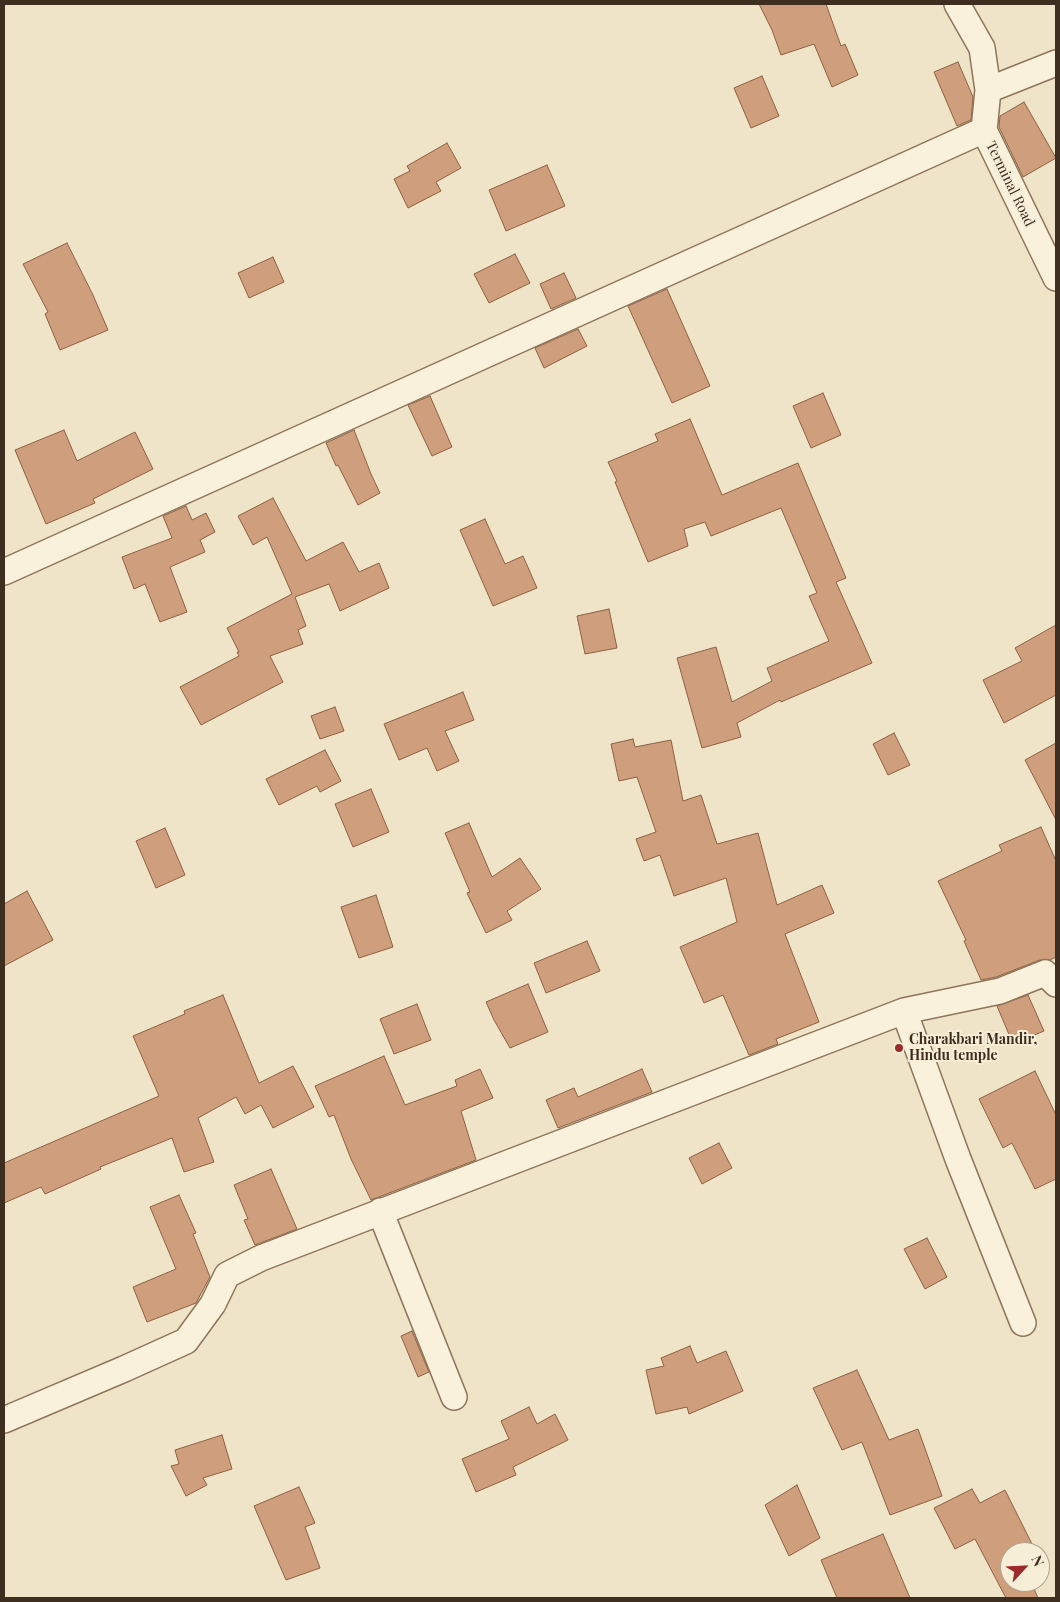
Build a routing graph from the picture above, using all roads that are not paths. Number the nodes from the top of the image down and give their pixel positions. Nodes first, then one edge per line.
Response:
1 (957, 4) edge
2 (1056, 63) edge
3 (988, 90) junction
4 (984, 130) junction
5 (1056, 278) edge
6 (4, 572) edge
7 (1056, 984) edge
8 (904, 1011) junction
9 (380, 1211) junction
10 (1024, 1323) dead end
11 (454, 1397) dead end
12 (4, 1420) edge

1 - 3 street, Terminal Road
2 - 3 street
3 - 4 street, Terminal Road
4 - 5 street, Terminal Road
4 - 6 street
7 - 8 street
8 - 9 street
8 - 10 street
9 - 11 street
9 - 12 street

